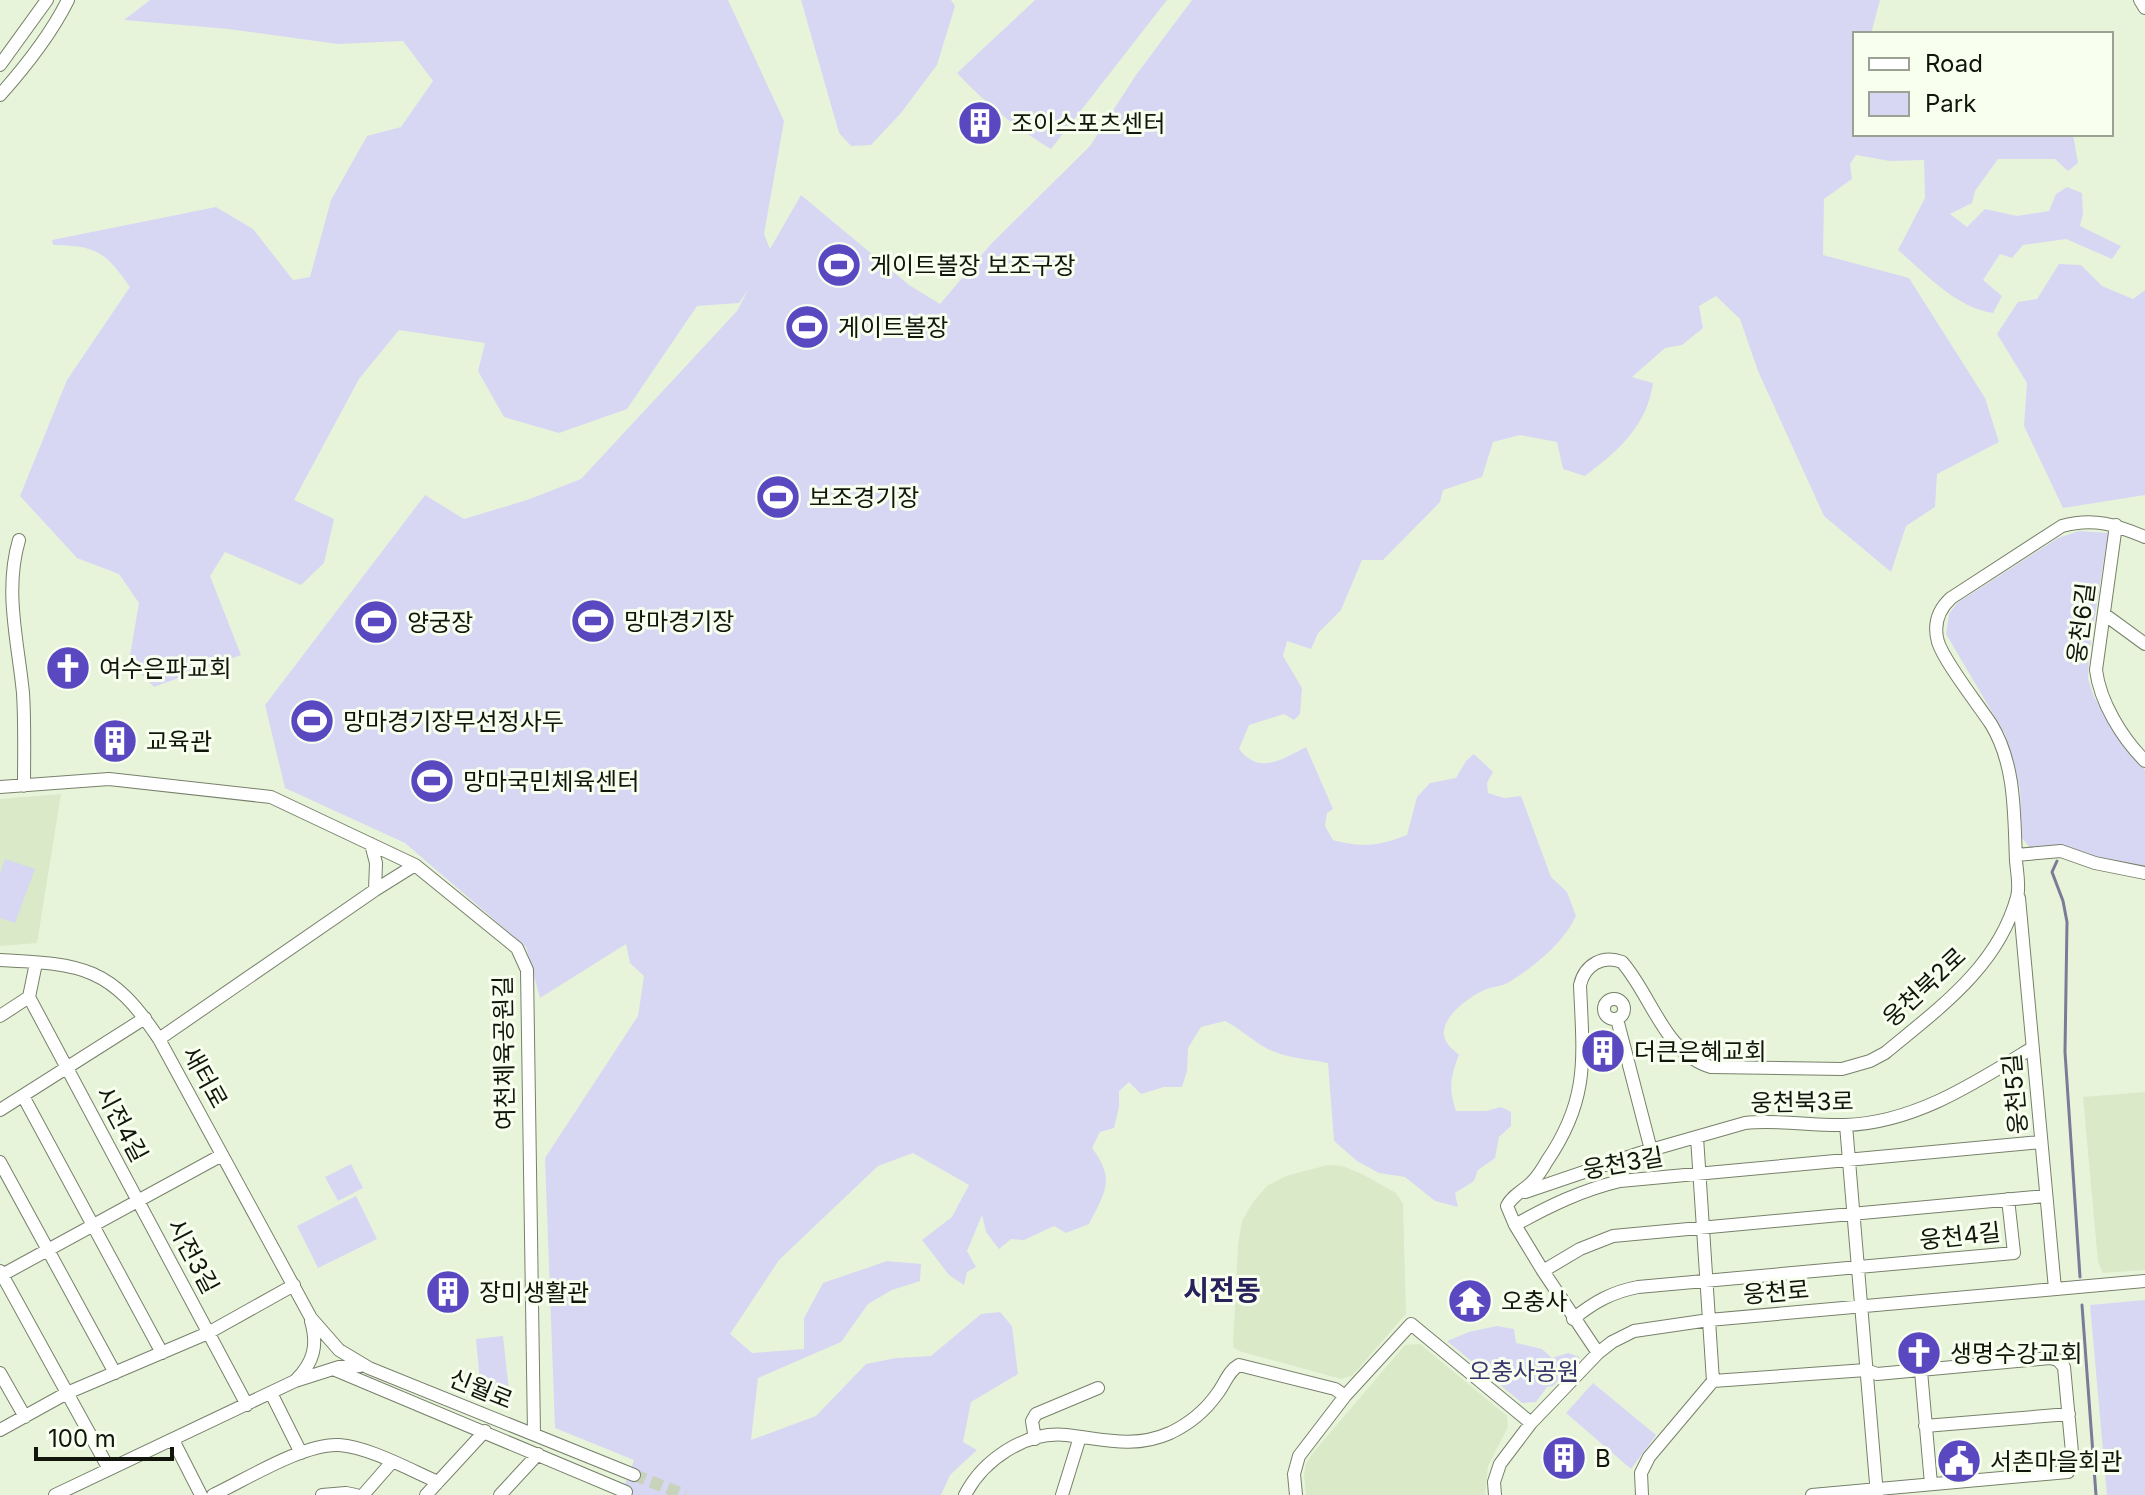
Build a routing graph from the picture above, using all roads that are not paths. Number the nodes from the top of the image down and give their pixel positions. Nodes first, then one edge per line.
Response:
1 (47, 0) edge
2 (68, 0) edge
3 (2140, 0) edge
4 (2145, 8) edge
5 (0, 65) edge
6 (0, 95) edge
7 (2116, 525) junction
8 (2145, 537) edge
9 (19, 540) dead end
10 (2104, 614) junction
11 (2145, 644) edge
12 (2145, 761) edge
13 (24, 786) junction
14 (0, 787) edge
15 (371, 844) junction
16 (2016, 855) junction
17 (415, 865) junction
18 (2145, 873) edge
19 (375, 890) junction
20 (2018, 895) junction
21 (0, 960) edge
22 (36, 963) junction
23 (29, 997) junction
24 (0, 1016) edge
25 (145, 1018) junction
26 (1617, 1019) dead end
27 (159, 1039) junction
28 (2032, 1048) junction
29 (67, 1068) junction
30 (23, 1096) junction
31 (0, 1110) edge
32 (1846, 1125) junction
33 (1697, 1137) junction
34 (2041, 1142) junction
35 (1651, 1150) junction
36 (222, 1155) junction
37 (1549, 1159) junction
38 (1848, 1160) junction
39 (0, 1162) edge
40 (1699, 1174) junction
41 (1561, 1180) junction
42 (1518, 1195) junction
43 (2046, 1196) junction
44 (2008, 1199) junction
45 (138, 1200) junction
46 (1853, 1213) junction
47 (93, 1225) junction
48 (1515, 1225) junction
49 (1703, 1227) junction
50 (48, 1250) junction
51 (1858, 1268) junction
52 (1543, 1271) junction
53 (1, 1274) edge
54 (1706, 1281) junction
55 (2145, 1281) edge
56 (294, 1285) junction
57 (2055, 1289) junction
58 (1861, 1307) junction
59 (311, 1318) junction
60 (1573, 1319) junction
61 (1709, 1320) junction
62 (208, 1333) junction
63 (162, 1353) junction
64 (1598, 1353) junction
65 (369, 1368) junction
66 (333, 1369) junction
67 (1866, 1370) junction
68 (1921, 1371) junction
69 (0, 1373) edge
70 (115, 1373) junction
71 (295, 1381) junction
72 (1713, 1381) junction
73 (1098, 1388) dead end
74 (67, 1393) junction
75 (271, 1393) junction
76 (1345, 1396) junction
77 (247, 1405) junction
78 (2069, 1414) junction
79 (25, 1417) junction
80 (1531, 1423) junction
81 (1925, 1426) junction
82 (0, 1430) edge
83 (485, 1431) junction
84 (534, 1434) junction
85 (1080, 1437) junction
86 (1035, 1439) junction
87 (173, 1440) junction
88 (301, 1453) junction
89 (538, 1454) junction
90 (391, 1463) junction
91 (109, 1469) junction
92 (634, 1475) tunnel mouth
93 (438, 1482) junction
94 (1931, 1484) junction
95 (626, 1492) dead end
96 (1876, 1492) edge
97 (55, 1495) edge
98 (201, 1495) edge
99 (213, 1495) edge
100 (322, 1495) edge
101 (356, 1495) edge
102 (363, 1495) edge
103 (426, 1495) edge
104 (500, 1495) edge
105 (965, 1495) edge
106 (1062, 1495) edge
107 (1296, 1495) edge
108 (1495, 1495) edge
109 (1642, 1495) edge
110 (1812, 1495) edge

1 - 5 street
2 - 6 street
3 - 4 street
7 - 8 street, 웅천북2로
7 - 10 street, 웅천6길
7 - 16 street, 웅천북2로
9 - 13 street
10 - 11 street
10 - 12 street, 웅천6길
13 - 14 street, 여천체육공원길
13 - 15 street, 여천체육공원길
15 - 17 street, 여천체육공원길
15 - 19 street
16 - 18 street
16 - 20 street, 웅천북2로
17 - 19 street
17 - 84 street, 여천체육공원길
19 - 27 street
20 - 28 street, 웅천5길
20 - 37 street, 웅천북2로
21 - 22 street, 새터로
22 - 23 street
22 - 25 street, 새터로
23 - 24 street
23 - 29 street, 시전4길
25 - 27 street, 새터로
25 - 29 street
26 - 35 street
27 - 36 street, 새터로
28 - 32 street, 웅천북3로
28 - 34 street, 웅천5길
29 - 30 street
29 - 45 street, 시전4길
30 - 31 street
30 - 47 street
32 - 33 street, 웅천북3로
32 - 38 street
33 - 35 street, 웅천북3로
33 - 40 street, 웅천3길
34 - 38 street
34 - 43 street, 웅천5길
35 - 41 street, 웅천북3로
36 - 45 street, 시전4길
36 - 56 street, 새터로
37 - 41 street
37 - 42 street, 웅천북2로
38 - 40 street, 웅천3길
38 - 46 street
39 - 50 street
40 - 48 street, 웅천3길
40 - 49 street, 웅천3길
41 - 42 street, 웅천북3로
42 - 48 street
43 - 44 street, 웅천4길
43 - 57 street, 웅천5길
44 - 46 street, 웅천4길
44 - 51 street, 웅천4길
45 - 47 street, 시전4길
45 - 62 street, 시전3길
46 - 49 street
46 - 51 street
47 - 50 street, 시전4길
47 - 63 street
48 - 52 street
49 - 52 street
49 - 54 street, 웅천3길
50 - 53 street, 시전4길
50 - 70 street
51 - 54 street
51 - 58 street
52 - 60 street
53 - 74 street
54 - 60 street
54 - 61 street, 웅천3길
55 - 57 street, 웅천로
56 - 59 street, 새터로
56 - 62 street, 시전3길
57 - 58 street, 웅천로
58 - 61 street, 웅천로
58 - 67 street
59 - 65 street, 신월로
59 - 71 street
60 - 64 street
61 - 64 street, 웅천로
61 - 72 street, 웅천3길
62 - 63 street, 시전3길
62 - 77 street
63 - 70 street, 시전3길
64 - 80 street, 웅천로
65 - 66 street
65 - 84 street, 신월로
66 - 71 street
66 - 83 street, 신월로
67 - 68 street
67 - 72 street
67 - 96 street
68 - 78 street
68 - 81 street
69 - 79 street
70 - 74 street, 시전3길
71 - 75 street
72 - 109 street
73 - 86 street
74 - 79 street, 시전3길
74 - 91 street
75 - 77 street
75 - 88 street
76 - 80 street
76 - 85 street
76 - 107 street
77 - 87 street
78 - 81 street
78 - 94 street
79 - 82 street, 시전3길
80 - 108 street, 웅천로
81 - 94 street
83 - 89 street, 신월로
83 - 93 street
84 - 92 street, 신월로
85 - 86 street
85 - 106 street
86 - 105 street
87 - 91 street
87 - 98 street
88 - 90 street
88 - 99 street
89 - 95 street, 신월로
89 - 104 street
90 - 93 street
90 - 102 street
91 - 97 street
93 - 103 street
94 - 96 street
96 - 110 street
100 - 101 street

